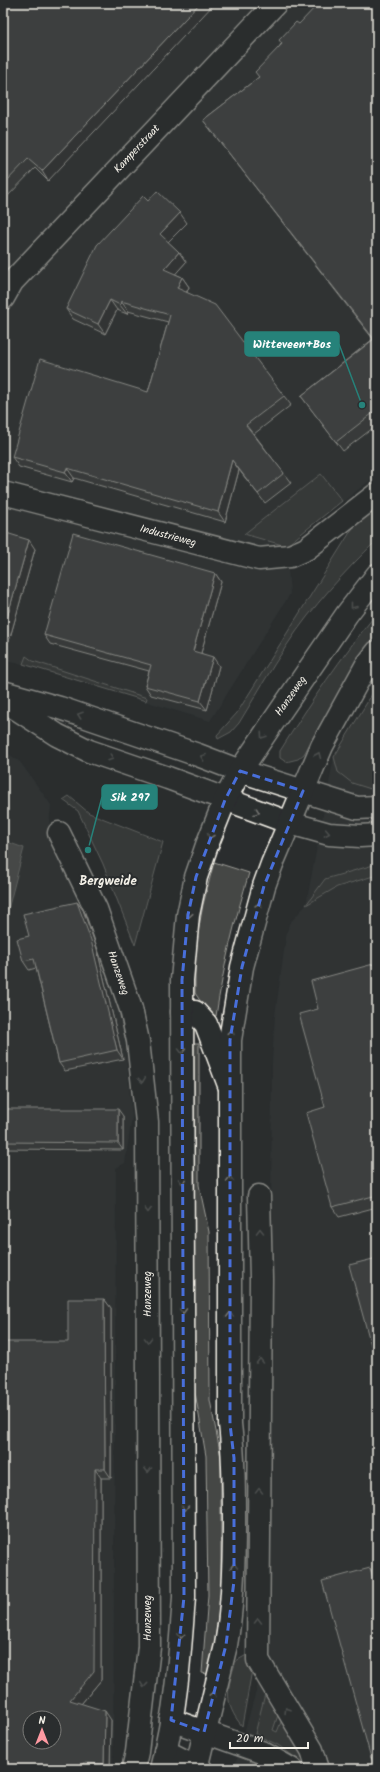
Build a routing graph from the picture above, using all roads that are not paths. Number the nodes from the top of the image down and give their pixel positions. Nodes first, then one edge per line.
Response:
1 (276, 3) edge
2 (6, 285) edge
3 (3, 492) edge
4 (377, 494) edge
5 (377, 575) edge
6 (377, 652) edge
7 (3, 692) edge
8 (3, 700) edge
9 (240, 771) junction
10 (303, 791) junction
11 (225, 800) junction
12 (377, 807) edge
13 (290, 824) junction
14 (59, 833) dead end
15 (377, 835) edge
16 (182, 1012) junction
17 (229, 1085) junction
18 (260, 1196) dead end
19 (171, 1720) junction
20 (204, 1732) junction
21 (163, 1760) edge
22 (198, 1768) edge
23 (134, 1769) edge
24 (291, 1769) edge
25 (318, 1769) edge

1 - 2 street, Kamperstraat
3 - 4 street, Industrieweg
5 -> 9 street, Hanzeweg
10 -> 6 street
9 -> 7 street
8 -> 11 street
9 - 10 street
9 - 11 street, Hanzeweg
10 - 12 street
10 - 13 street
11 -> 13 street
11 -> 16 street, Hanzeweg
13 -> 15 street
17 -> 13 street
14 -> 23 street, Hanzeweg
16 - 17 street
16 -> 19 street, Hanzeweg
20 -> 17 street
25 -> 18 street
19 - 20 street
19 - 21 street, Hanzeweg
20 - 22 street
20 - 24 street
21 - 22 street

